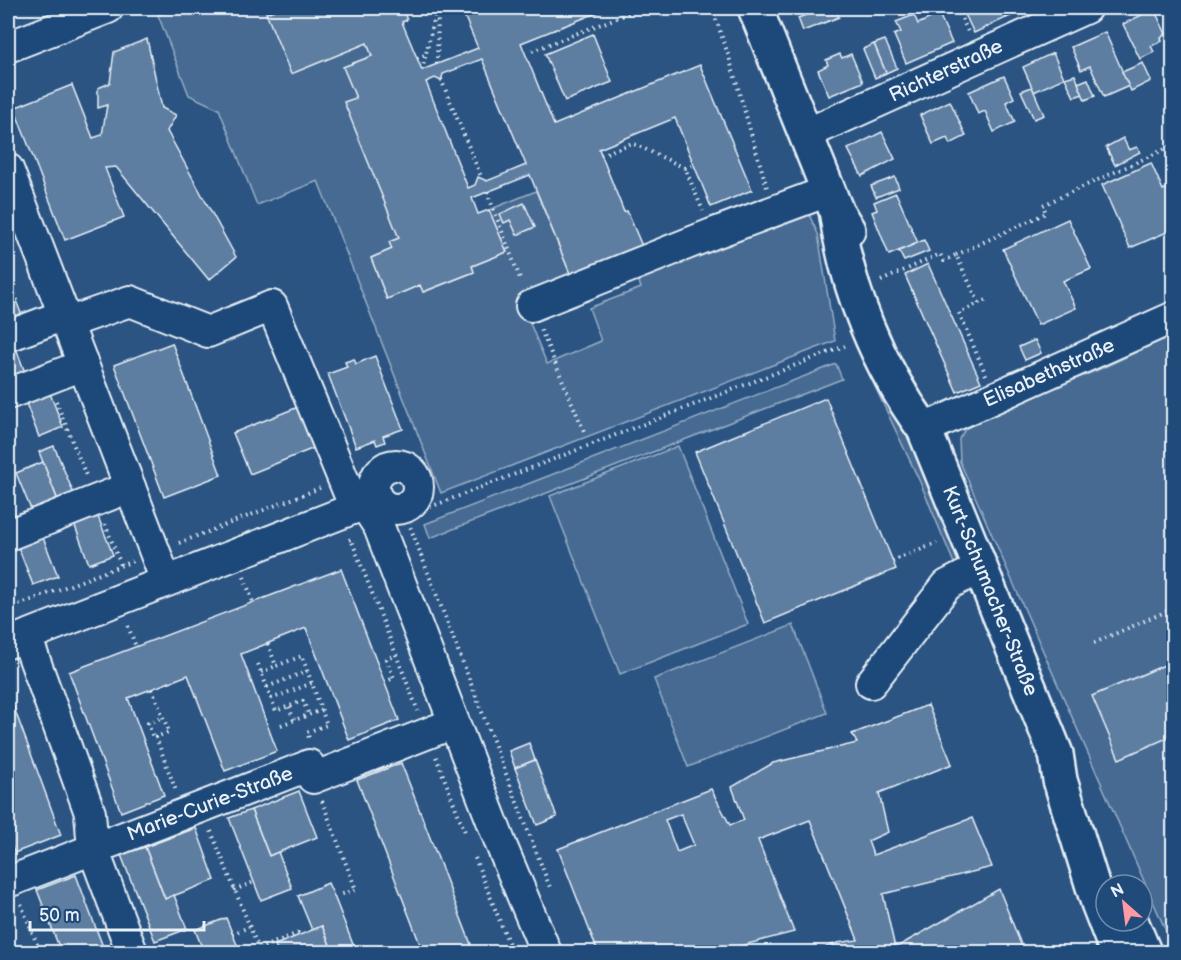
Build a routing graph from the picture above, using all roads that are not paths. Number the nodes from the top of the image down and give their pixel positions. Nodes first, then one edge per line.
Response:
1 (108, 8) edge
2 (755, 8) edge
3 (1086, 8) edge
4 (8, 47) edge
5 (806, 134) junction
6 (8, 169) edge
7 (832, 201) junction
8 (12, 206) edge
9 (531, 306) dead end
10 (1173, 316) edge
11 (65, 319) junction
12 (18, 332) edge
13 (83, 365) junction
14 (8, 394) edge
15 (924, 429) junction
16 (130, 487) junction
17 (371, 513) junction
18 (8, 535) edge
19 (980, 568) junction
20 (166, 581) junction
21 (17, 639) edge
22 (872, 683) dead end
23 (440, 728) junction
24 (1056, 754) junction
25 (93, 849) junction
26 (1111, 873) edge
27 (10, 881) edge
28 (1136, 933) edge
29 (132, 952) edge
30 (546, 952) edge
31 (1117, 952) edge
32 (1144, 952) edge

1 - 4 street
2 - 5 main road, Kurt-Schumacher-Straße
3 - 5 street, Richterstraße
5 - 7 main road, Kurt-Schumacher-Straße
6 - 8 street
7 - 9 street
7 - 15 main road, Kurt-Schumacher-Straße
7 - 15 main road, Kurt-Schumacher-Straße
8 - 11 street
10 - 15 street, Elisabethstraße
11 - 12 street
11 - 13 street
11 - 17 street
13 - 14 street
13 - 16 street
15 - 19 main road, Kurt-Schumacher-Straße
16 - 18 street
16 - 20 street
17 - 20 street
17 - 23 street
19 - 22 street
19 - 24 main road, Kurt-Schumacher-Straße
20 - 21 street
21 - 25 street
23 - 25 street, Marie-Curie-Straße
23 - 30 street
24 - 26 main road, Kurt-Schumacher-Straße
24 - 31 main road, Kurt-Schumacher-Straße
25 - 27 street, Marie-Curie-Straße
25 - 29 street
28 - 32 main road

